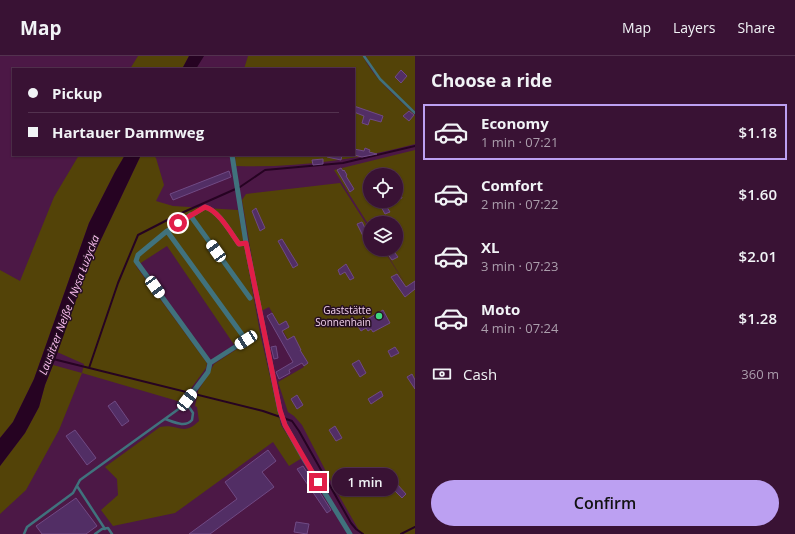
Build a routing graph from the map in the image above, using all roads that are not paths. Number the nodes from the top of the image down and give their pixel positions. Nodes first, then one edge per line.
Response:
1 (364, 56) edge
2 (415, 113) edge
3 (232, 156) edge
4 (190, 215) junction
5 (167, 232) junction
6 (246, 243) junction
7 (250, 298) dead end
8 (210, 363) junction
9 (187, 400) dead end
10 (165, 419) junction
11 (77, 486) junction
12 (105, 529) junction
13 (24, 534) edge
14 (95, 534) edge
15 (112, 534) edge
16 (350, 534) edge

1 - 2 lane
3 - 6 street
4 - 5 street
4 - 6 street
4 - 7 street
5 - 8 street
5 - 8 street
6 - 16 street
8 - 9 street
10 - 10 lane
10 - 11 lane
11 - 12 lane
11 - 13 lane
12 - 14 lane
12 - 15 lane

